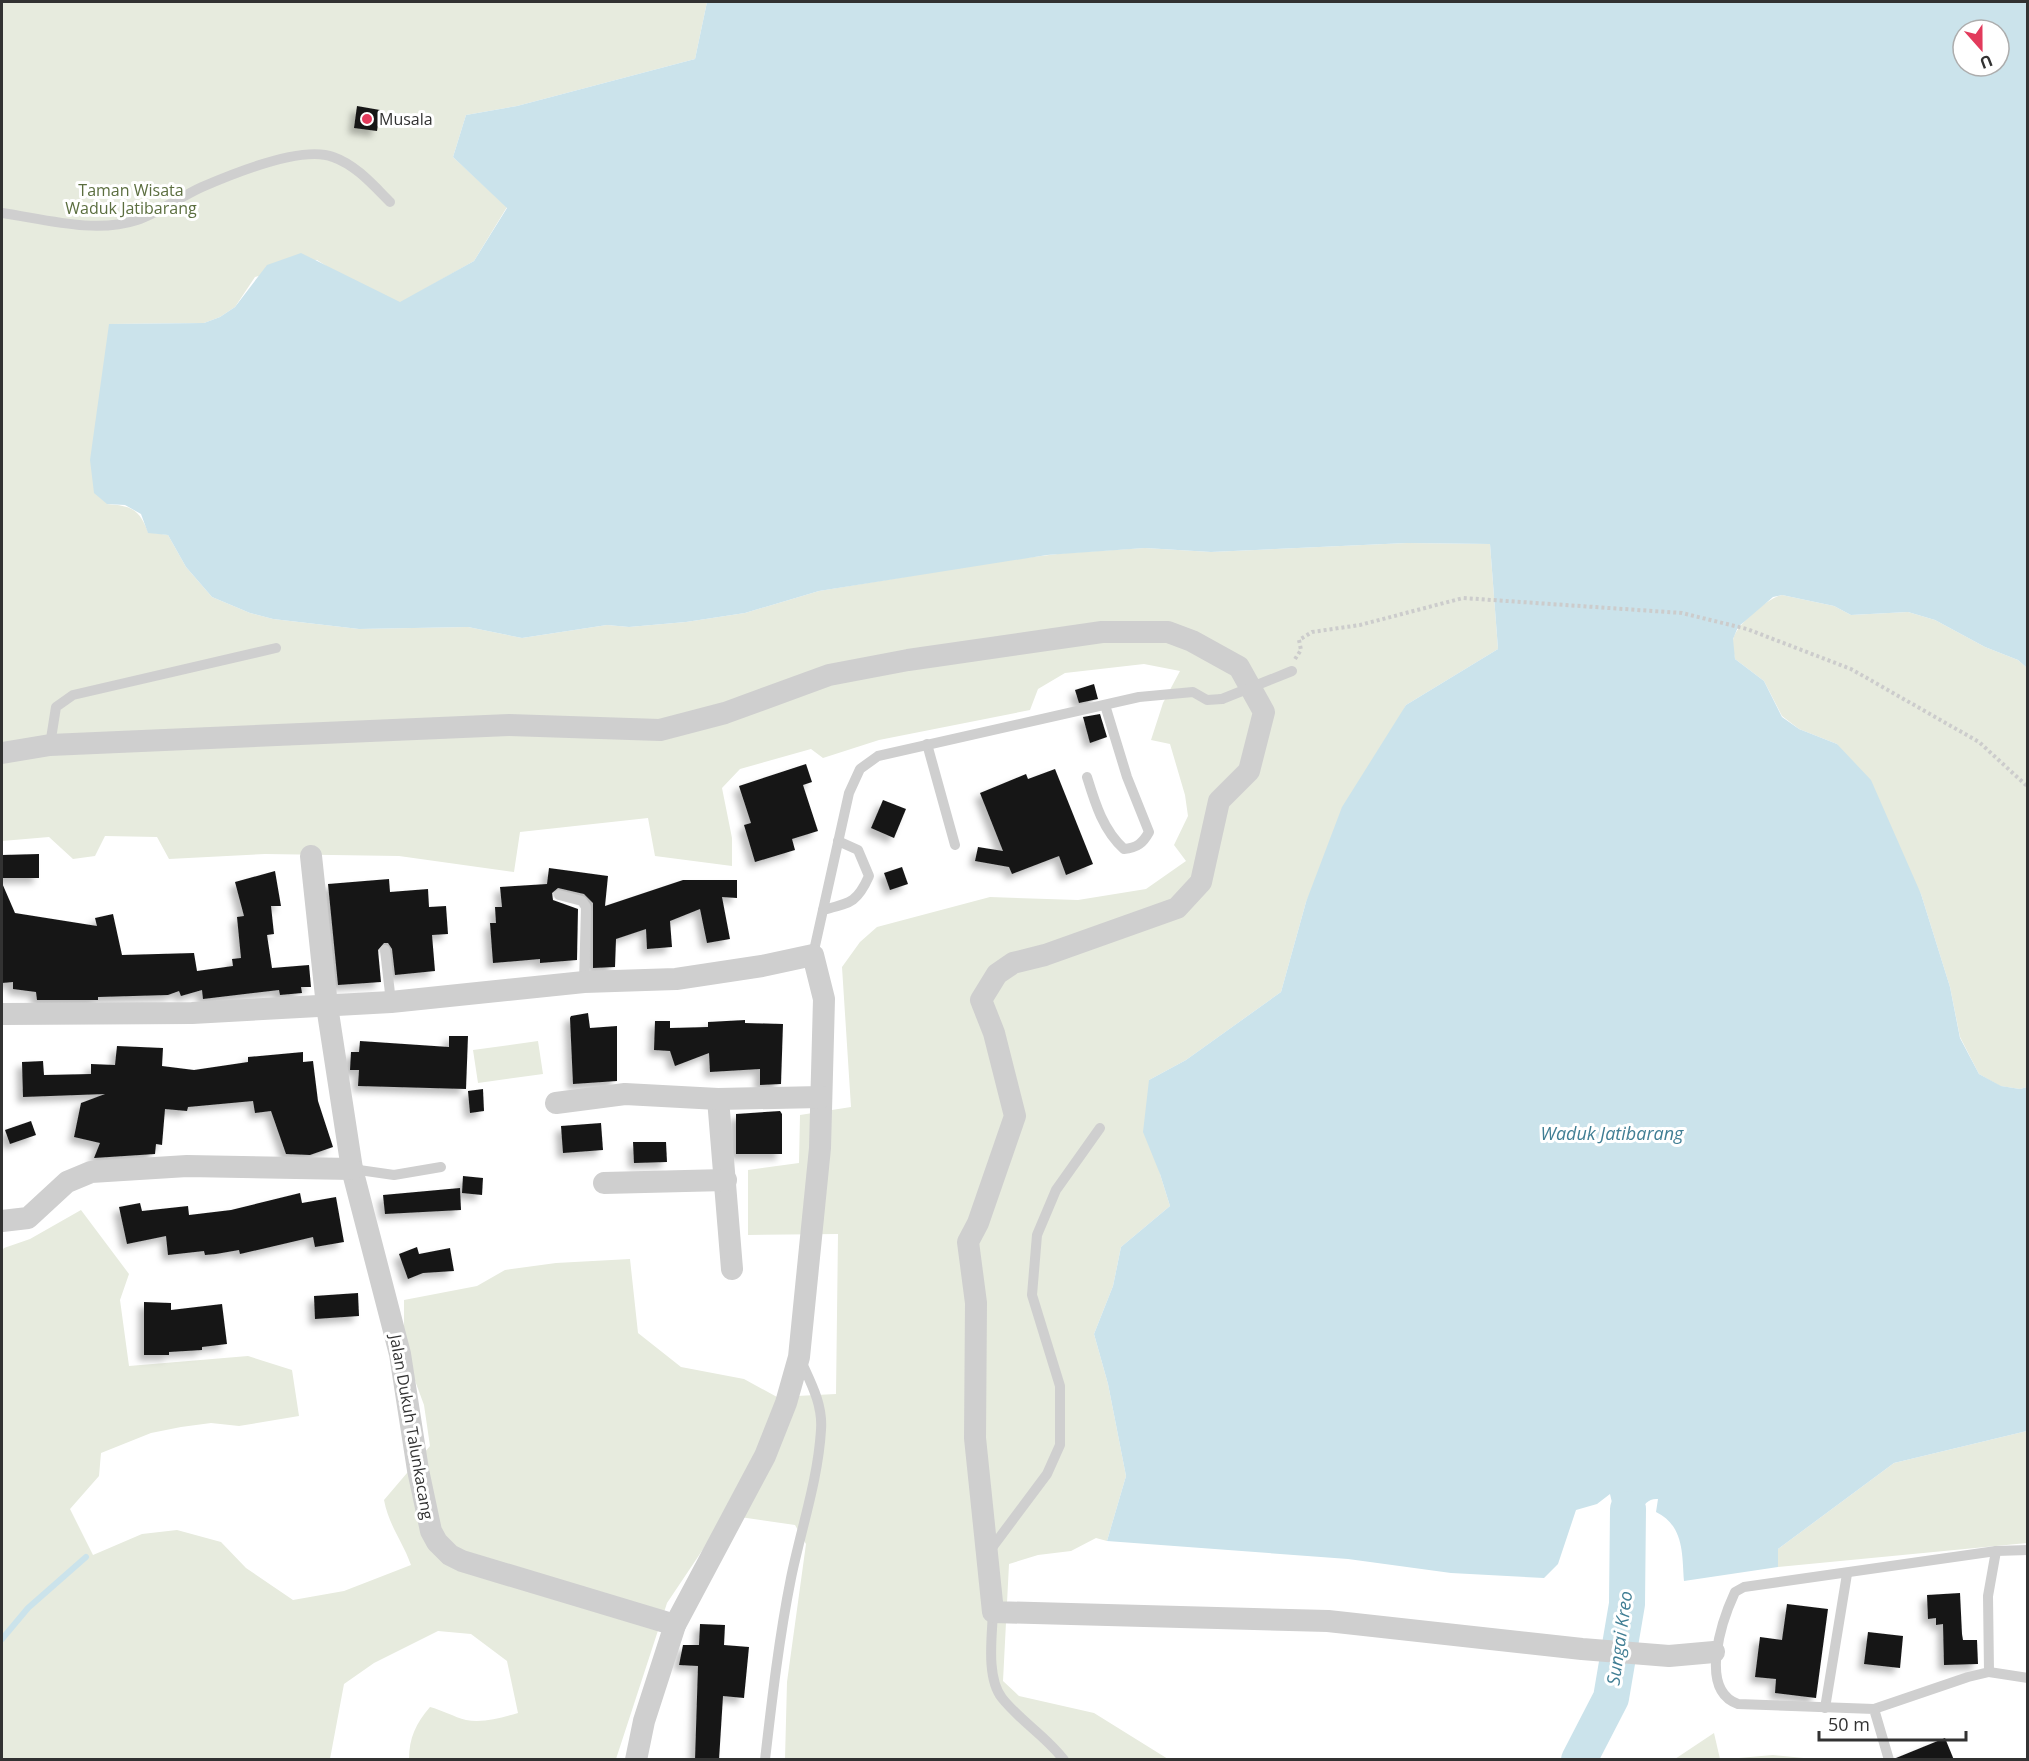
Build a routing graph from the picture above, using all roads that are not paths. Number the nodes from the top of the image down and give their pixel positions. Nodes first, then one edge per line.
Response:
1 (390, 201) dead end
2 (2, 213) edge
3 (276, 648) dead end
4 (1292, 671) road end
5 (1105, 705) junction
6 (927, 744) junction
7 (50, 745) junction
8 (2, 753) edge
9 (1087, 777) dead end
10 (838, 841) junction
11 (955, 845) dead end
12 (311, 856) dead end
13 (559, 895) dead end
14 (823, 910) junction
15 (385, 950) dead end
16 (813, 955) junction
17 (584, 982) junction
18 (392, 1002) junction
19 (327, 1006) junction
20 (2, 1014) edge
21 (821, 1097) junction
22 (718, 1099) junction
23 (556, 1103) dead end
24 (1100, 1128) dead end
25 (441, 1167) dead end
26 (352, 1169) junction
27 (726, 1180) junction
28 (604, 1183) dead end
29 (2, 1221) edge
30 (732, 1269) dead end
31 (799, 1357) junction
32 (2028, 1550) edge
33 (1996, 1551) junction
34 (987, 1554) junction
35 (1847, 1574) junction
36 (996, 1612) junction
37 (675, 1625) junction
38 (1714, 1652) junction
39 (1989, 1672) junction
40 (2028, 1678) edge
41 (1825, 1708) junction
42 (1875, 1709) junction
43 (636, 1760) edge
44 (765, 1760) edge
45 (1064, 1760) edge
46 (1889, 1760) edge

1 - 2 lane
3 - 7 lane
4 - 5 lane, bridge
5 - 6 lane
5 - 9 lane
6 - 10 lane
6 - 11 lane
7 - 8 street
7 - 34 street
10 - 14 lane
10 - 14 lane
12 - 19 street, Jalan Dukuh Talunkacang
13 - 17 lane
14 - 16 lane
15 - 18 lane
16 - 17 street
16 - 21 street
17 - 18 street
18 - 19 street
19 - 20 street
19 - 26 street, Jalan Dukuh Talunkacang
21 - 22 street
21 - 31 street
22 - 23 street
22 - 27 street
24 - 34 lane
25 - 26 lane
26 - 29 street
26 - 37 street, Jalan Dukuh Talunkacang
27 - 28 street
27 - 30 street
31 - 37 street
31 - 44 lane
32 - 33 lane
33 - 35 lane
33 - 39 lane
34 - 36 street
35 - 38 lane
35 - 41 lane
36 - 38 street
36 - 45 lane
37 - 43 street
38 - 41 lane
39 - 40 lane
39 - 42 lane
41 - 42 lane
42 - 46 lane

